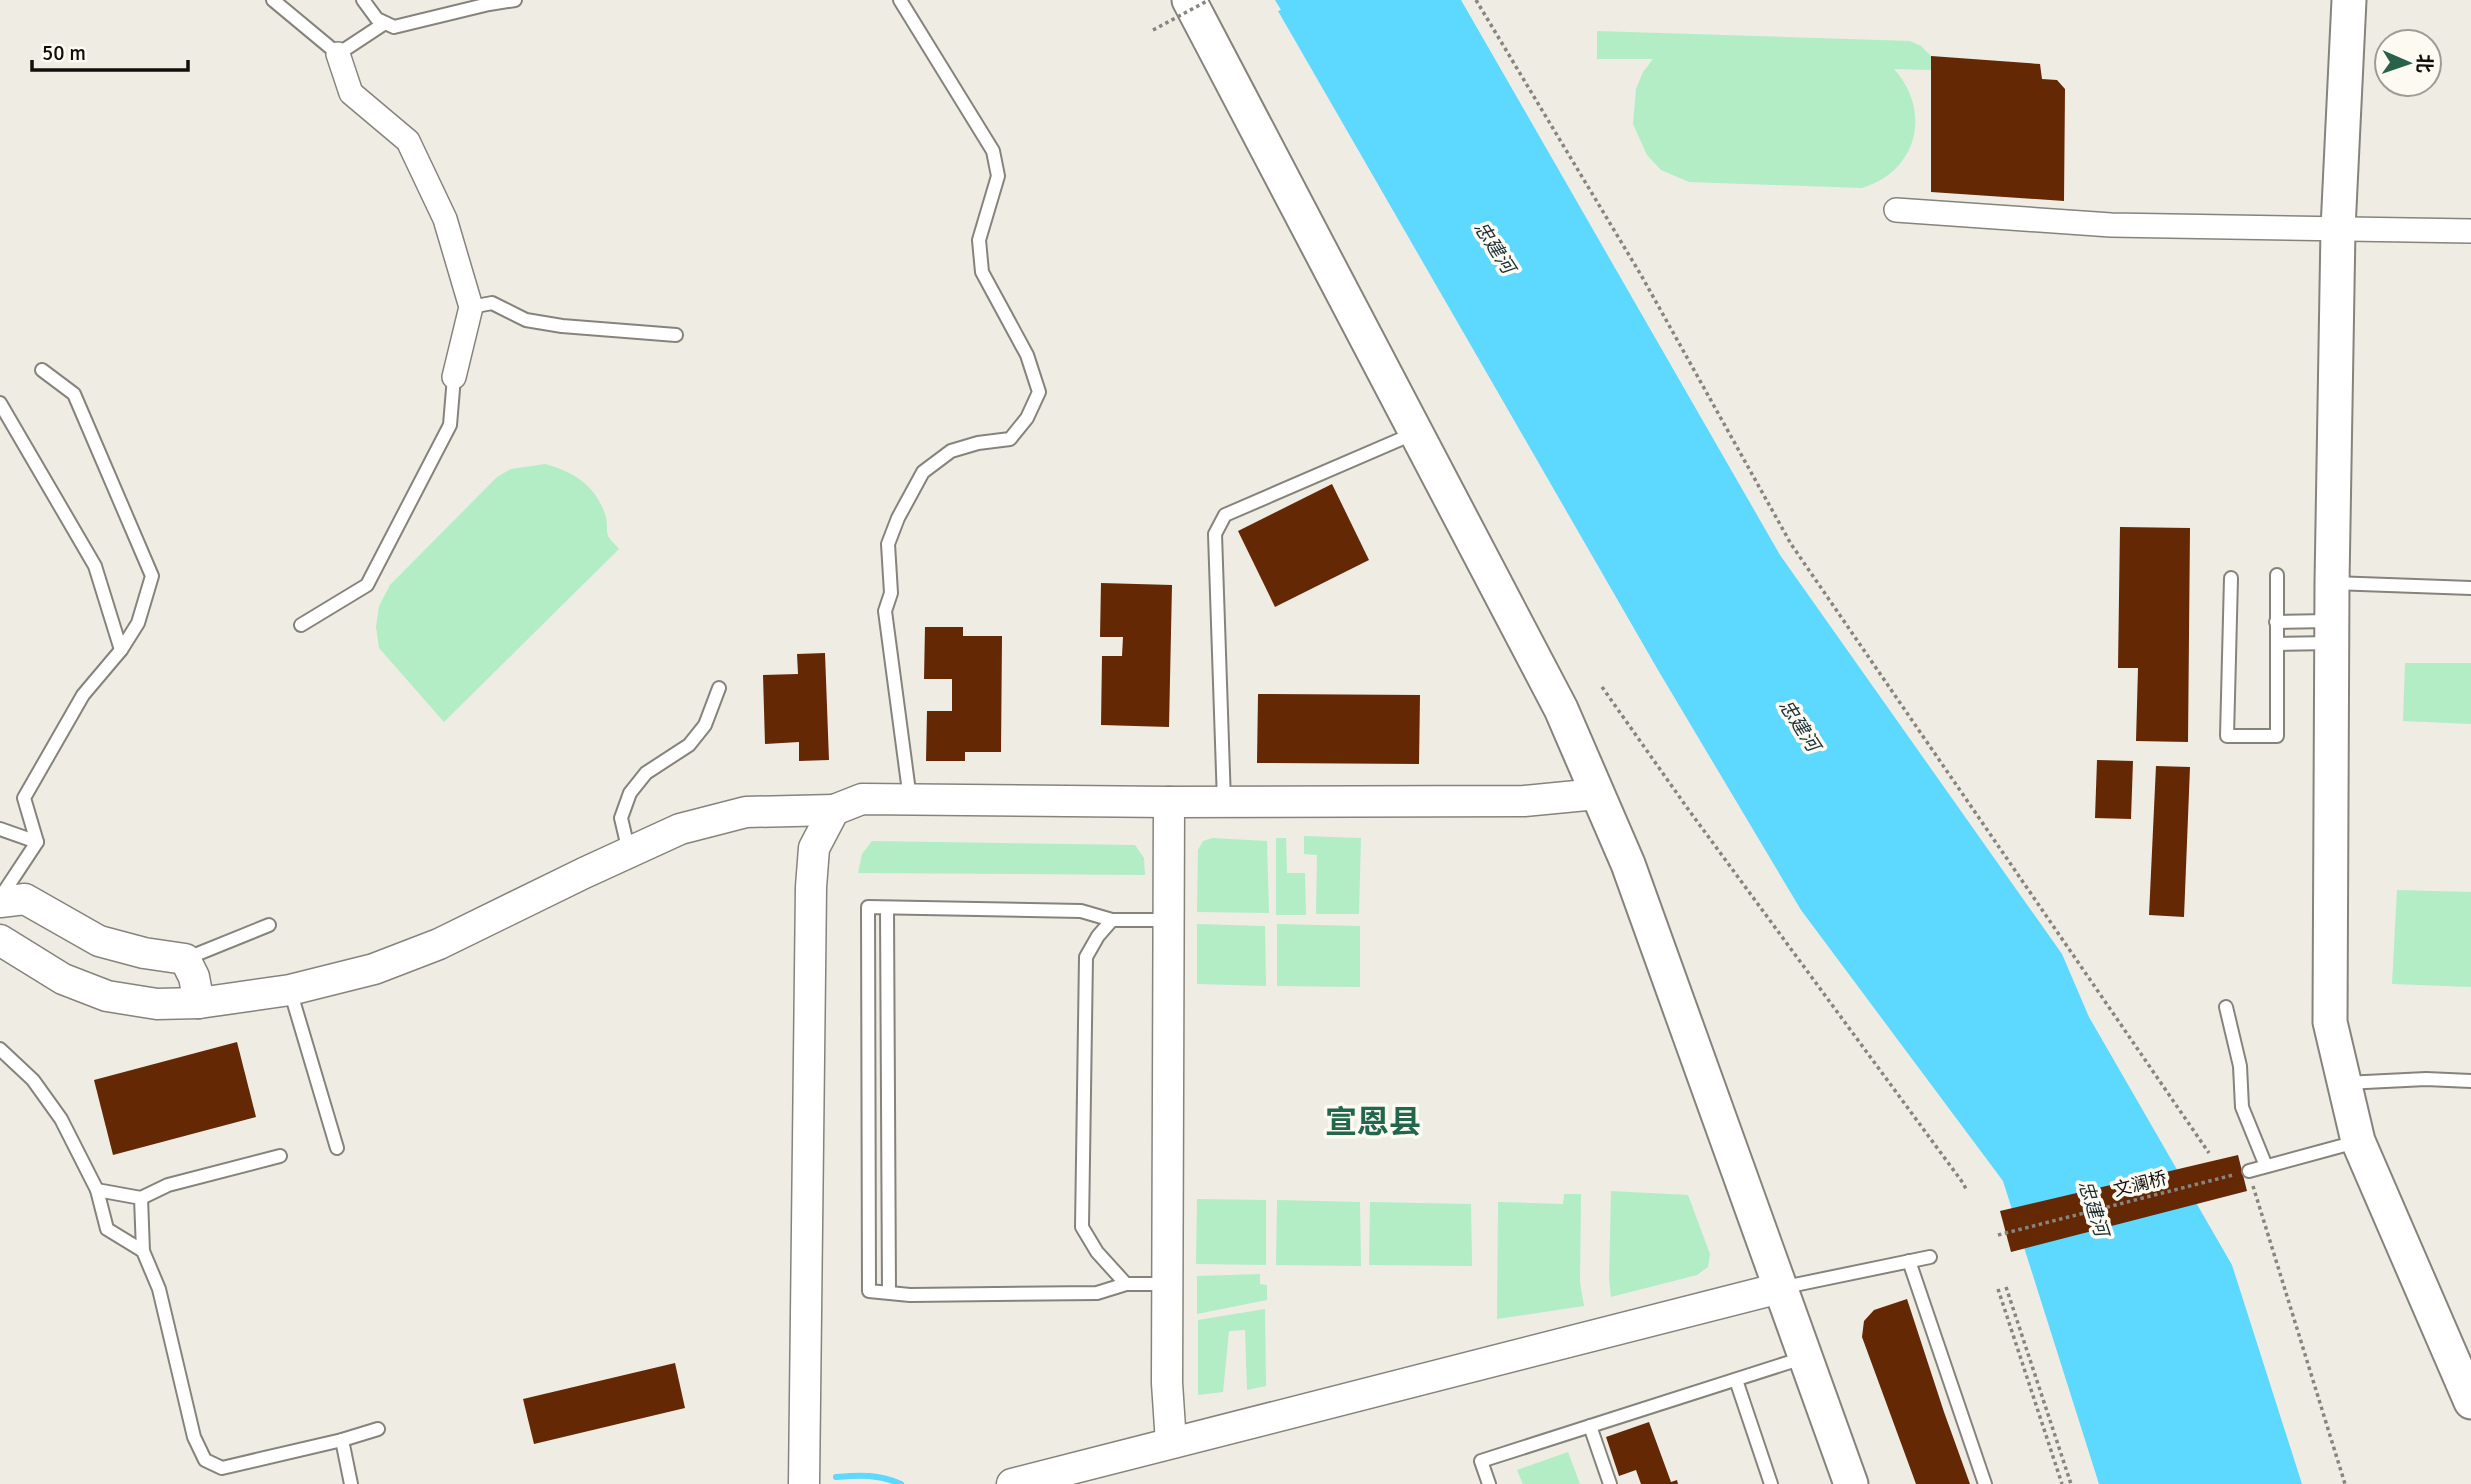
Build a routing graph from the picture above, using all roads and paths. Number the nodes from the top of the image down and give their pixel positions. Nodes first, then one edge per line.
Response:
1 (273, 0) edge
2 (363, 0) edge
3 (515, 0) edge
4 (900, 0) edge
5 (1189, 0) edge
6 (1209, 0) edge
7 (1476, 0) edge
8 (2349, 0) edge
9 (385, 23) junction
10 (1153, 30) dead end
11 (338, 54) junction
12 (1896, 210) dead end
13 (2338, 229) junction
14 (2471, 232) edge
15 (471, 307) junction
16 (676, 335) dead end
17 (42, 370) dead end
18 (454, 377) joint
19 (0, 403) edge
20 (1416, 433) junction
21 (2277, 575) dead end
22 (2231, 578) dead end
23 (2332, 583) junction
24 (2471, 588) edge
25 (2276, 622) junction
26 (301, 625) dead end
27 (2333, 632) junction
28 (2277, 643) junction
29 (121, 650) junction
30 (1602, 687) dead end
31 (719, 688) dead end
32 (1597, 794) junction
33 (910, 799) junction
34 (1170, 802) junction
35 (1224, 802) junction
36 (834, 810) junction
37 (0, 829) edge
38 (37, 842) junction
39 (629, 852) junction
40 (0, 900) edge
41 (887, 908) junction
42 (1112, 920) junction
43 (1169, 920) junction
44 (269, 925) dead end
45 (0, 940) edge
46 (185, 959) junction
47 (290, 990) junction
48 (188, 1003) junction
49 (2226, 1007) dead end
50 (0, 1049) edge
51 (2471, 1081) edge
52 (2344, 1083) junction
53 (2358, 1141) junction
54 (337, 1148) dead end
55 (2209, 1153) dead end
56 (280, 1156) dead end
57 (2266, 1166) junction
58 (2249, 1171) junction
59 (97, 1189) junction
60 (1966, 1189) dead end
61 (141, 1198) junction
62 (1998, 1235) dead end
63 (143, 1251) junction
64 (1930, 1256) dead end
65 (1909, 1261) junction
66 (1126, 1284) junction
67 (1167, 1284) junction
68 (2006, 1287) dead end
69 (1780, 1289) junction
70 (1998, 1289) dead end
71 (889, 1292) junction
72 (1806, 1357) junction
73 (1736, 1380) junction
74 (2471, 1402) edge
75 (1590, 1426) junction
76 (377, 1429) dead end
77 (342, 1440) junction
78 (1171, 1443) junction
79 (351, 1484) edge
80 (804, 1484) edge
81 (1012, 1484) edge
82 (1489, 1484) edge
83 (1609, 1484) edge
84 (1771, 1484) edge
85 (1851, 1484) edge
86 (1985, 1484) edge
87 (2062, 1484) edge
88 (2071, 1484) edge
89 (2345, 1484) edge

1 - 11 lane
2 - 9 lane
3 - 9 lane
4 - 33 lane
5 - 20 main road
6 - 10 path, bridge
7 - 55 path
8 - 13 main road
9 - 11 lane
11 - 15 street
12 - 13 street
13 - 14 street
13 - 23 main road
15 - 16 lane
15 - 18 street
17 - 29 lane
18 - 26 lane
19 - 29 lane
20 - 32 main road
20 - 35 lane
21 - 25 lane
22 - 28 lane
23 - 24 lane
23 - 27 main road
25 - 27 lane
25 - 28 lane
27 - 28 lane
27 - 52 main road
29 - 38 lane
30 - 60 path
31 - 39 lane
32 - 35 street
32 - 69 main road
33 - 34 street
33 - 36 street
34 - 35 street
34 - 43 street
36 - 39 street
36 - 80 street
37 - 38 lane
38 - 40 lane
39 - 47 street
40 - 46 street
41 - 42 lane
41 - 71 lane
41 - 71 lane
42 - 43 lane
42 - 66 lane
43 - 67 street
44 - 46 lane
45 - 48 street
46 - 48 street
47 - 48 street
47 - 54 lane
49 - 57 lane
50 - 59 lane
51 - 52 lane
52 - 53 main road
53 - 57 lane
53 - 74 main road
56 - 61 lane
57 - 58 lane
58 - 62 path, 文澜桥
58 - 89 path
59 - 61 lane
59 - 63 lane
61 - 63 lane
63 - 77 lane
64 - 65 lane
65 - 69 lane
65 - 86 lane
66 - 67 lane
66 - 71 lane
67 - 78 street
68 - 88 path
69 - 72 main road
69 - 78 street
70 - 87 path
72 - 73 lane
72 - 85 main road
73 - 75 lane
73 - 84 lane
75 - 82 lane
75 - 83 lane
76 - 77 lane
77 - 79 lane
78 - 81 street

